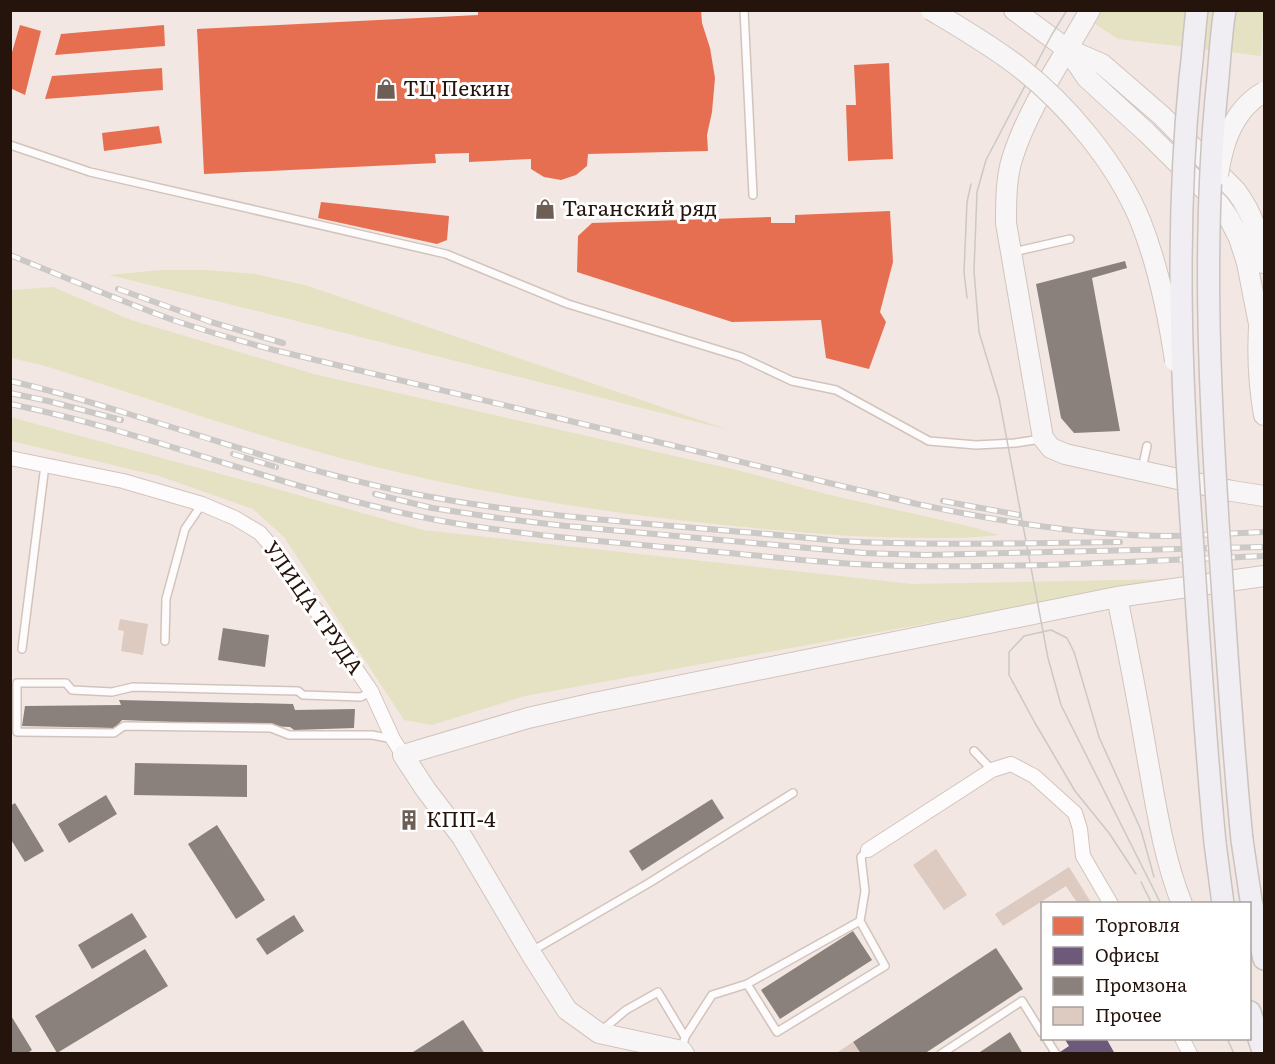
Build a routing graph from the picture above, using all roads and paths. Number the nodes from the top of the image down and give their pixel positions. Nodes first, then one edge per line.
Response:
1 (744, 10) edge
2 (931, 10) edge
3 (1014, 10) edge
4 (1090, 10) edge
5 (1197, 10) edge
6 (1225, 10) edge
7 (1067, 49) junction
8 (1264, 92) edge
9 (10, 145) edge
10 (753, 195) dead end
11 (1264, 218) edge
12 (1070, 239) dead end
13 (1208, 240) junction
14 (1011, 252) junction
15 (1263, 263) junction
16 (1262, 328) edge
17 (1264, 415) edge
18 (1184, 424) junction
19 (1043, 438) junction
20 (1147, 446) dead end
21 (10, 458) edge
22 (45, 465) junction
23 (1142, 471) junction
24 (1264, 496) edge
25 (202, 504) junction
26 (1264, 576) edge
27 (1117, 597) junction
28 (165, 641) dead end
29 (22, 650) dead end
30 (371, 691) junction
31 (398, 747) junction
32 (974, 751) dead end
33 (992, 770) junction
34 (793, 793) dead end
35 (868, 850) joint
36 (1110, 902) edge
37 (1182, 902) edge
38 (1223, 902) edge
39 (860, 921) junction
40 (530, 952) junction
41 (1264, 959) edge
42 (747, 984) junction
43 (1251, 1015) edge
44 (1041, 1031) edge
45 (599, 1033) junction
46 (1251, 1039) edge
47 (1047, 1040) edge
48 (684, 1047) edge
49 (941, 1053) edge
50 (1056, 1053) edge
51 (1259, 1053) edge
52 (1264, 1053) edge

1 - 10 lane
2 - 18 main road, bridge
3 - 7 main road
4 - 7 main road
5 - 18 main road, bridge
6 - 13 main road, bridge
7 - 14 main road
7 - 15 main road
7 - 16 main road
8 - 13 main road, bridge
9 - 19 lane
11 - 15 main road
12 - 14 lane
13 - 41 main road, bridge
14 - 19 main road
15 - 16 main road
16 - 17 main road
18 - 38 main road, bridge
19 - 23 main road
20 - 23 lane
21 - 22 street, УЛИЦА ТРУДА
22 - 25 street, УЛИЦА ТРУДА
22 - 29 lane
23 - 24 main road
25 - 28 lane
25 - 30 street, УЛИЦА ТРУДА
26 - 27 main road
27 - 31 main road
27 - 37 main road
30 - 31 street, УЛИЦА ТРУДА
30 - 31 lane
31 - 40 main road
32 - 33 lane
33 - 35 street
33 - 36 street
34 - 40 lane
35 - 39 lane
39 - 42 lane
39 - 42 lane
40 - 45 main road
42 - 48 lane
43 - 52 main road
44 - 49 lane
45 - 48 main road
45 - 48 lane
46 - 51 main road
47 - 50 lane

